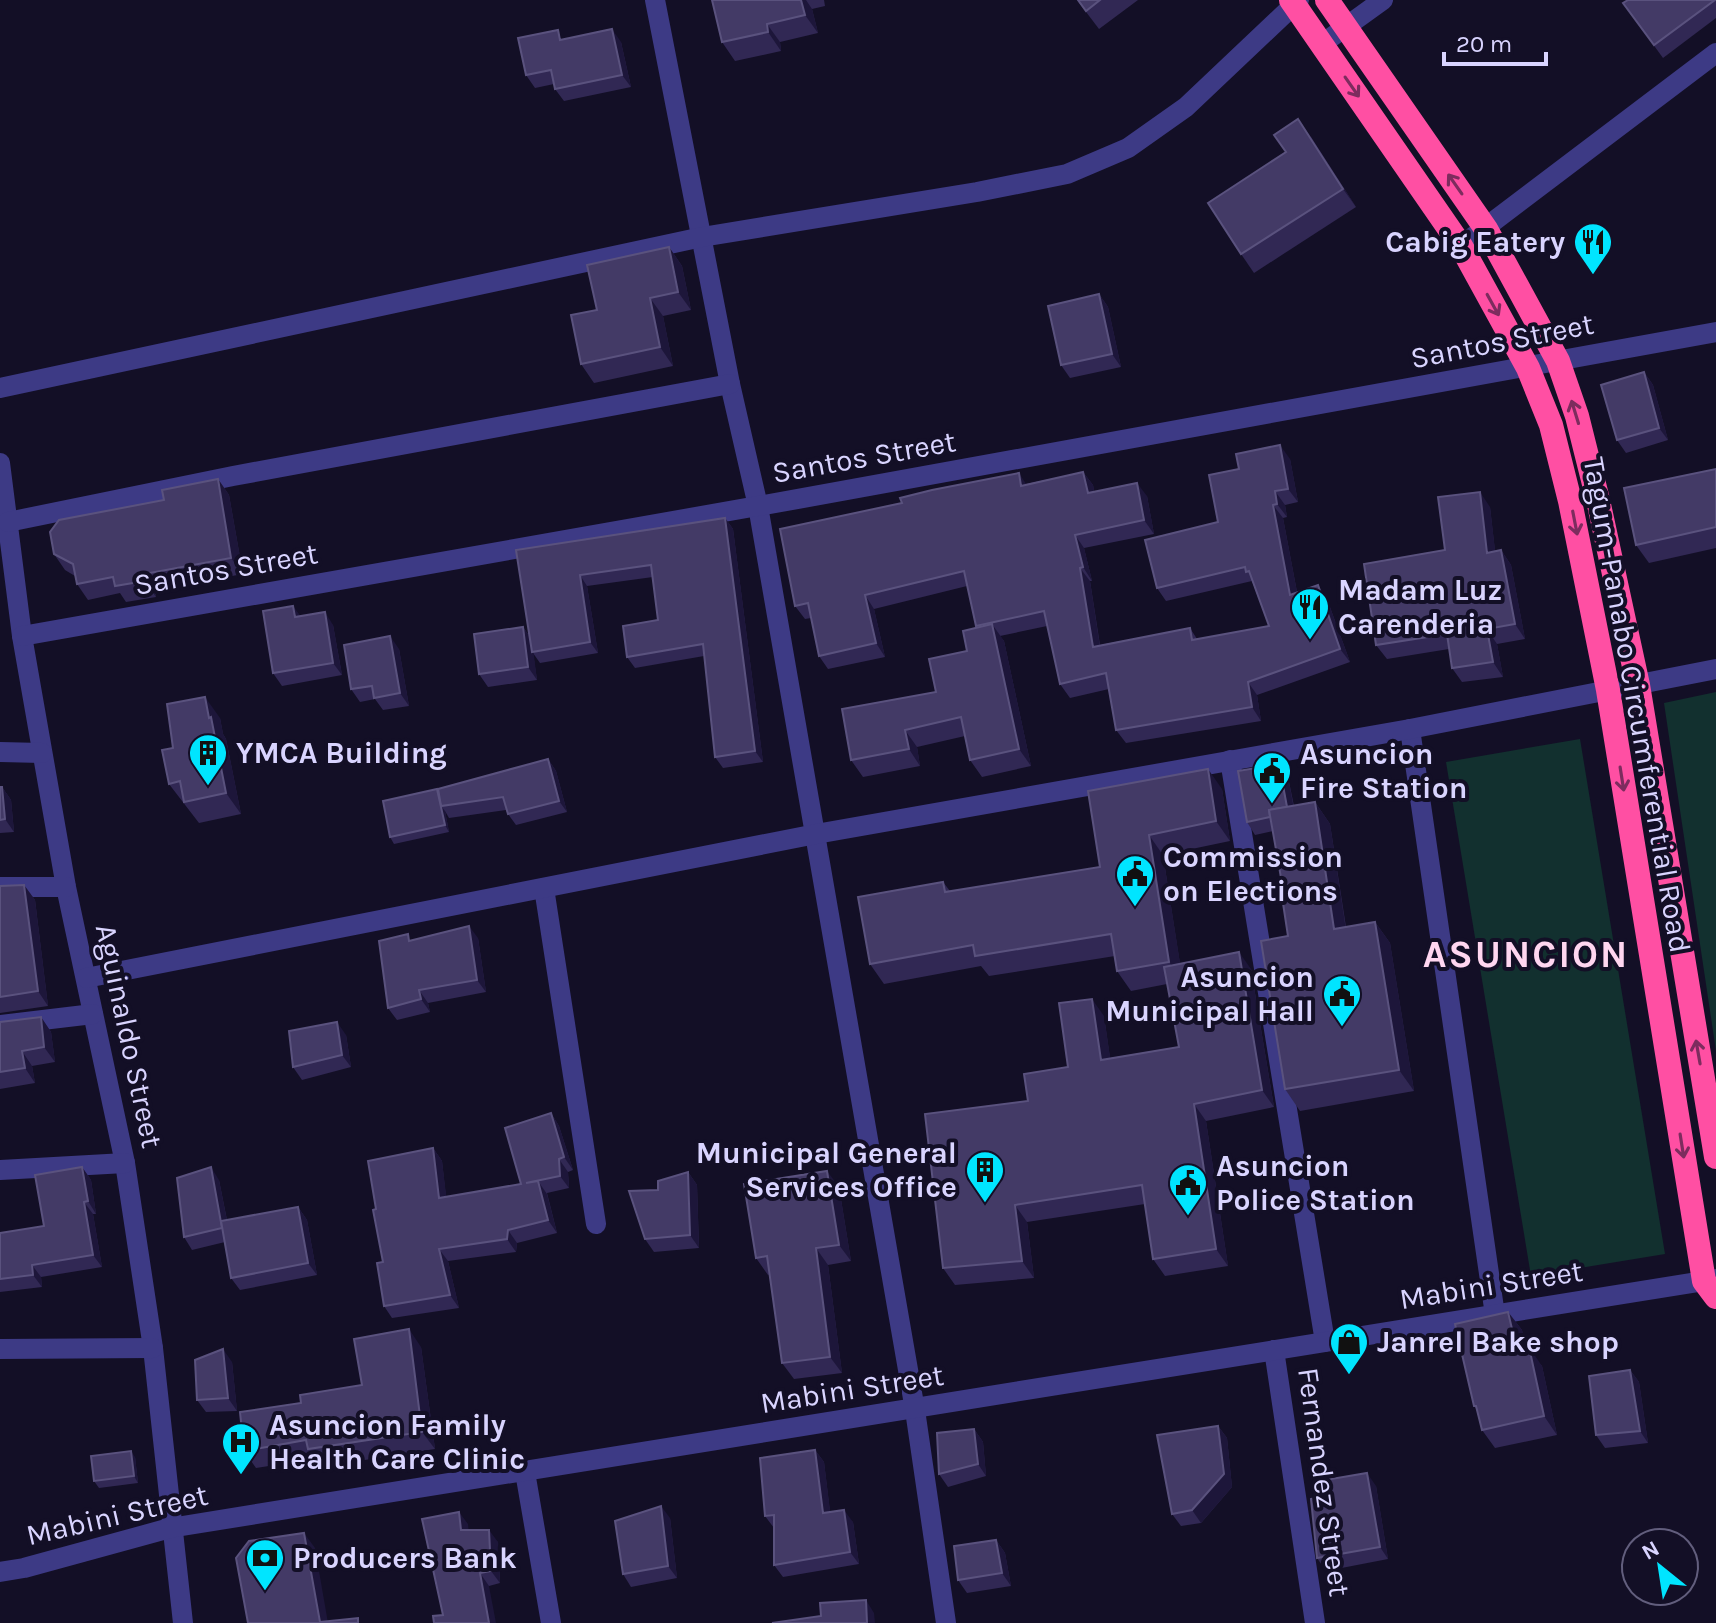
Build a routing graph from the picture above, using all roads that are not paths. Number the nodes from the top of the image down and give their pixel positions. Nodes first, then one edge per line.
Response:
1 (655, 0) edge
2 (1327, 0) edge
3 (1383, 0) edge
4 (1295, 1) edge
5 (1346, 27) junction
6 (1322, 44) junction
7 (1716, 53) edge
8 (1486, 229) junction
9 (702, 237) junction
10 (1461, 246) junction
11 (1716, 332) edge
12 (1558, 361) junction
13 (1528, 368) junction
14 (730, 384) junction
15 (0, 388) edge
16 (0, 473) edge
17 (758, 506) junction
18 (8, 522) junction
19 (9, 607) edge
20 (22, 636) junction
21 (1716, 669) edge
22 (1638, 685) junction
23 (1608, 690) junction
24 (1410, 729) junction
25 (0, 752) edge
26 (42, 753) junction
27 (1230, 760) junction
28 (816, 834) junction
29 (0, 887) edge
30 (66, 887) junction
31 (544, 888) junction
32 (86, 978) junction
33 (1685, 978) junction
34 (1655, 983) junction
35 (93, 1014) junction
36 (0, 1025) edge
37 (1716, 1157) edge
38 (125, 1163) junction
39 (0, 1170) edge
40 (596, 1224) dead end
41 (1712, 1286) edge
42 (1495, 1315) junction
43 (1325, 1342) junction
44 (153, 1348) junction
45 (0, 1349) edge
46 (1274, 1350) junction
47 (915, 1410) junction
48 (525, 1472) junction
49 (170, 1528) junction
50 (0, 1572) edge
51 (183, 1623) edge
52 (551, 1623) edge
53 (946, 1623) edge
54 (1315, 1623) edge

1 - 9 street
2 - 5 highway, Tagum-Panabo Circumferential Road
3 - 5 street
4 - 6 highway, Tagum-Panabo Circumferential Road
4 - 9 street
5 - 6 street
8 -> 5 highway, Tagum-Panabo Circumferential Road
6 -> 10 highway, Tagum-Panabo Circumferential Road
7 - 8 street
8 - 10 street
8 - 12 highway, Tagum-Panabo Circumferential Road
9 - 14 street
9 - 15 street
10 -> 13 highway, Tagum-Panabo Circumferential Road
11 - 12 street, Santos Street
12 - 13 street, Santos Street
22 -> 12 highway, Tagum-Panabo Circumferential Road
13 - 17 street, Santos Street
13 -> 23 highway, Tagum-Panabo Circumferential Road
14 - 17 street
14 - 18 street
16 - 18 street, Aguinaldo Street
17 - 20 street, Santos Street
17 - 28 street
18 - 19 street, Aguinaldo Street
19 - 20 street, Aguinaldo Street
20 - 26 street, Aguinaldo Street
21 - 22 street
22 - 23 street
22 - 33 highway, Tagum-Panabo Circumferential Road
23 - 24 street
23 -> 34 highway, Tagum-Panabo Circumferential Road
24 - 27 street
24 - 42 street
25 - 26 street
26 - 30 street, Aguinaldo Street
27 - 28 street
27 - 43 street
28 - 31 street
28 - 47 street
29 - 30 street
30 - 32 street, Aguinaldo Street
31 - 32 street
31 - 40 street
32 - 35 street, Aguinaldo Street
33 - 34 highway
37 -> 33 highway, Tagum-Panabo Circumferential Road
34 -> 41 highway, Tagum-Panabo Circumferential Road
35 - 36 street
35 - 38 street, Aguinaldo Street
38 - 39 street
38 - 44 street, Aguinaldo Street
41 - 42 street, Mabini Street
42 - 43 street, Mabini Street
43 - 46 street, Mabini Street
44 - 45 street
44 - 49 street, Aguinaldo Street
46 - 47 street, Mabini Street
46 - 54 street, Fernandez Street
47 - 48 street, Mabini Street
47 - 53 street
48 - 49 street, Mabini Street
48 - 52 street
49 - 50 street, Mabini Street
49 - 51 street, Aguinaldo Street

